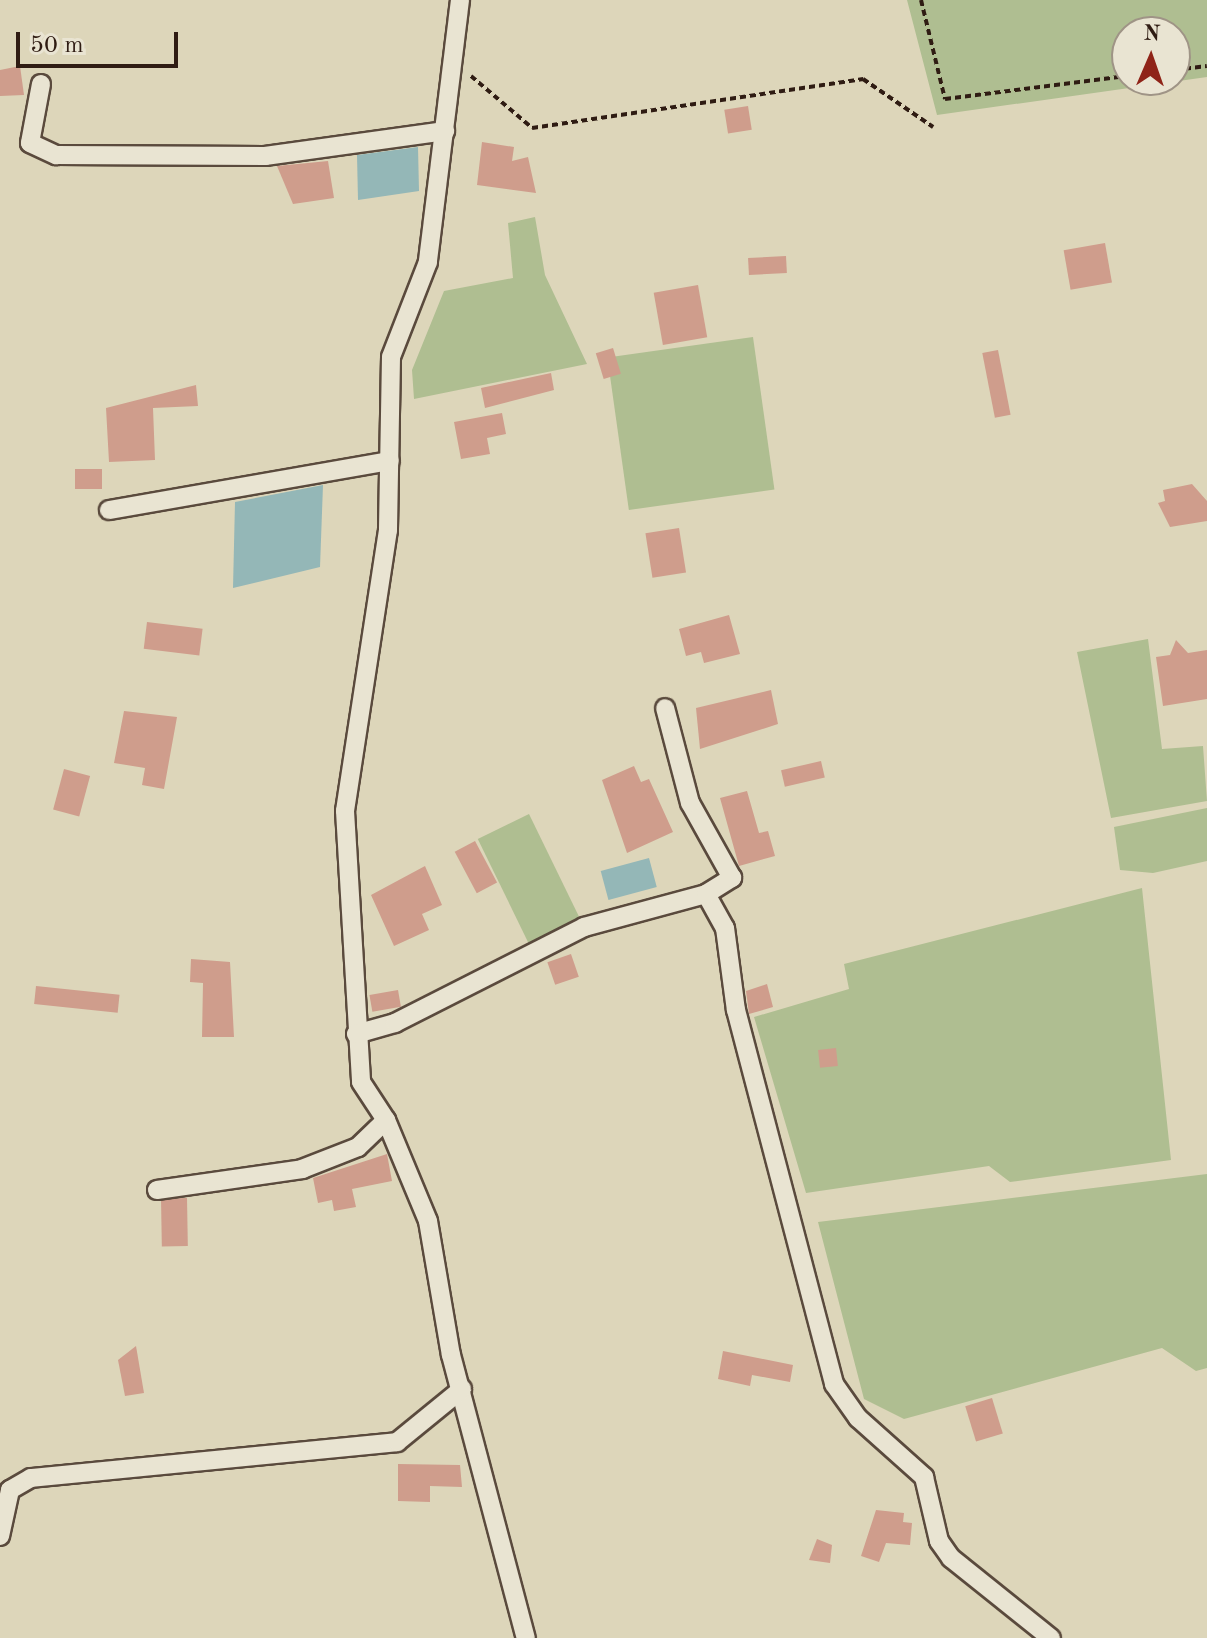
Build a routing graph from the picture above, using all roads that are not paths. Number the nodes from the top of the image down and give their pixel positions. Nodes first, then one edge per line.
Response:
1 (460, 0) edge
2 (41, 84) dead end
3 (445, 131) junction
4 (390, 461) junction
5 (109, 510) dead end
6 (665, 708) dead end
7 (706, 894) junction
8 (356, 1034) junction
9 (386, 1120) junction
10 (157, 1190) dead end
11 (462, 1389) junction
12 (0, 1536) edge
13 (526, 1638) edge
14 (1051, 1638) edge

1 - 3 street
2 - 3 street
3 - 4 street
4 - 5 street
4 - 8 street
6 - 7 street
7 - 8 street
7 - 14 street
8 - 9 street
9 - 10 street
9 - 11 street
11 - 12 street
11 - 13 street

